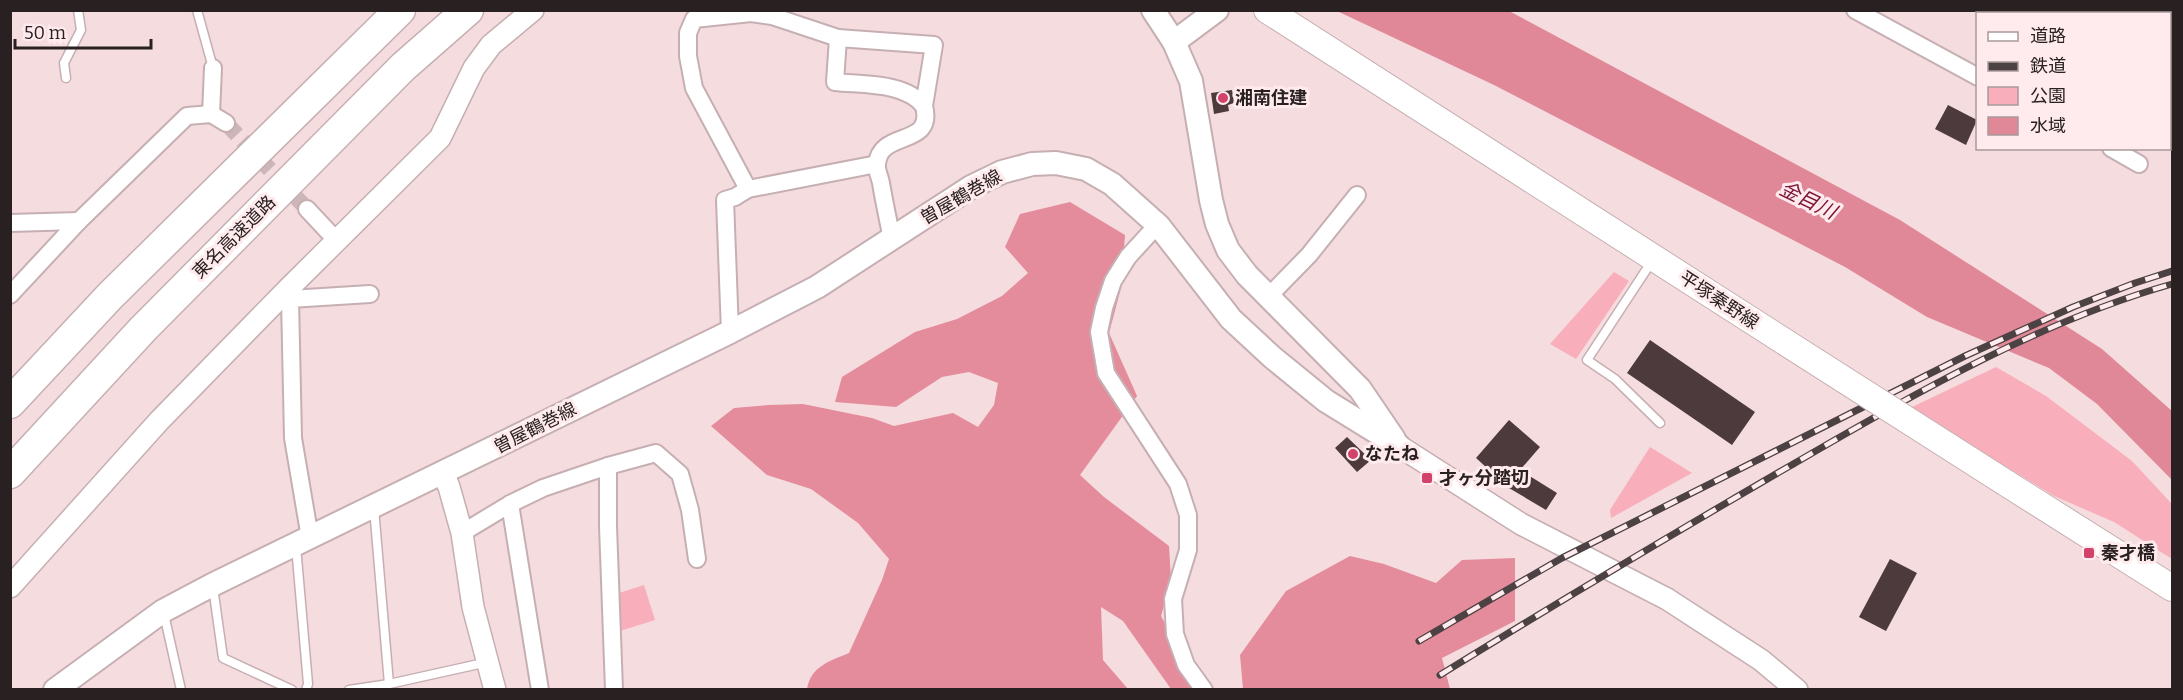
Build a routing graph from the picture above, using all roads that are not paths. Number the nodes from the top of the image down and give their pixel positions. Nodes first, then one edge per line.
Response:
1 (78, 10) edge
2 (197, 10) edge
3 (400, 10) edge
4 (468, 10) edge
5 (533, 10) edge
6 (1153, 10) edge
7 (1217, 10) edge
8 (1267, 10) edge
9 (1855, 10) edge
10 (838, 38) junction
11 (1174, 42) junction
12 (213, 68) joint
13 (1976, 76) edge
14 (66, 78) dead end
15 (924, 106) junction
16 (211, 114) junction
17 (226, 123) tunnel mouth
18 (2114, 150) edge
19 (877, 164) junction
20 (2139, 164) dead end
21 (748, 189) junction
22 (1357, 195) dead end
23 (307, 210) tunnel mouth
24 (79, 221) junction
25 (10, 223) edge
26 (1159, 226) junction
27 (892, 239) junction
28 (337, 241) junction
29 (1654, 258) junction
30 (290, 293) junction
31 (370, 294) dead end
32 (10, 295) edge
33 (1269, 296) junction
34 (730, 332) junction
35 (10, 403) edge
36 (1660, 423) dead end
37 (1398, 446) junction
38 (608, 466) junction
39 (10, 472) edge
40 (443, 473) junction
41 (510, 504) junction
42 (374, 508) junction
43 (462, 533) junction
44 (303, 542) junction
45 (697, 559) dead end
46 (213, 585) junction
47 (10, 587) edge
48 (2172, 588) edge
49 (164, 611) junction
50 (489, 662) junction
51 (389, 684) junction
52 (55, 690) edge
53 (181, 690) edge
54 (292, 690) edge
55 (306, 690) edge
56 (349, 690) edge
57 (495, 690) edge
58 (540, 690) edge
59 (614, 690) edge
60 (1204, 690) edge
61 (1797, 690) edge

1 - 14 lane
2 - 12 lane
3 - 35 highway
4 - 39 highway, 東名高速道路
5 - 28 street
6 - 11 main road
7 - 11 main road
8 - 29 main road, 平塚秦野線
9 - 13 street
10 - 15 street
10 - 15 street
10 - 21 street
11 - 33 main road
12 - 16 street
15 - 19 street
16 - 17 street
16 - 24 street
18 - 20 street
19 - 21 street
19 - 27 street
21 - 34 street
22 - 33 street
23 - 28 street
24 - 25 street
24 - 32 street
26 - 27 main road, 曽屋鶴巻線
26 - 37 main road, 曽屋鶴巻線
26 - 60 street
27 - 34 main road, 曽屋鶴巻線
28 - 30 street
29 - 36 lane
29 - 48 main road, 平塚秦野線, bridge
30 - 31 street
30 - 44 street
30 - 47 street
33 - 37 main road
34 - 40 main road, 曽屋鶴巻線
37 - 61 street
38 - 41 street
38 - 45 street
38 - 59 street
40 - 42 main road, 曽屋鶴巻線
40 - 43 street
41 - 43 street
41 - 58 street
42 - 44 main road, 曽屋鶴巻線
42 - 51 lane
43 - 50 street
44 - 46 main road, 曽屋鶴巻線
44 - 55 lane
46 - 49 main road, 曽屋鶴巻線
46 - 54 lane
49 - 52 main road, 曽屋鶴巻線
49 - 53 lane
50 - 51 lane
50 - 57 street
51 - 56 lane

